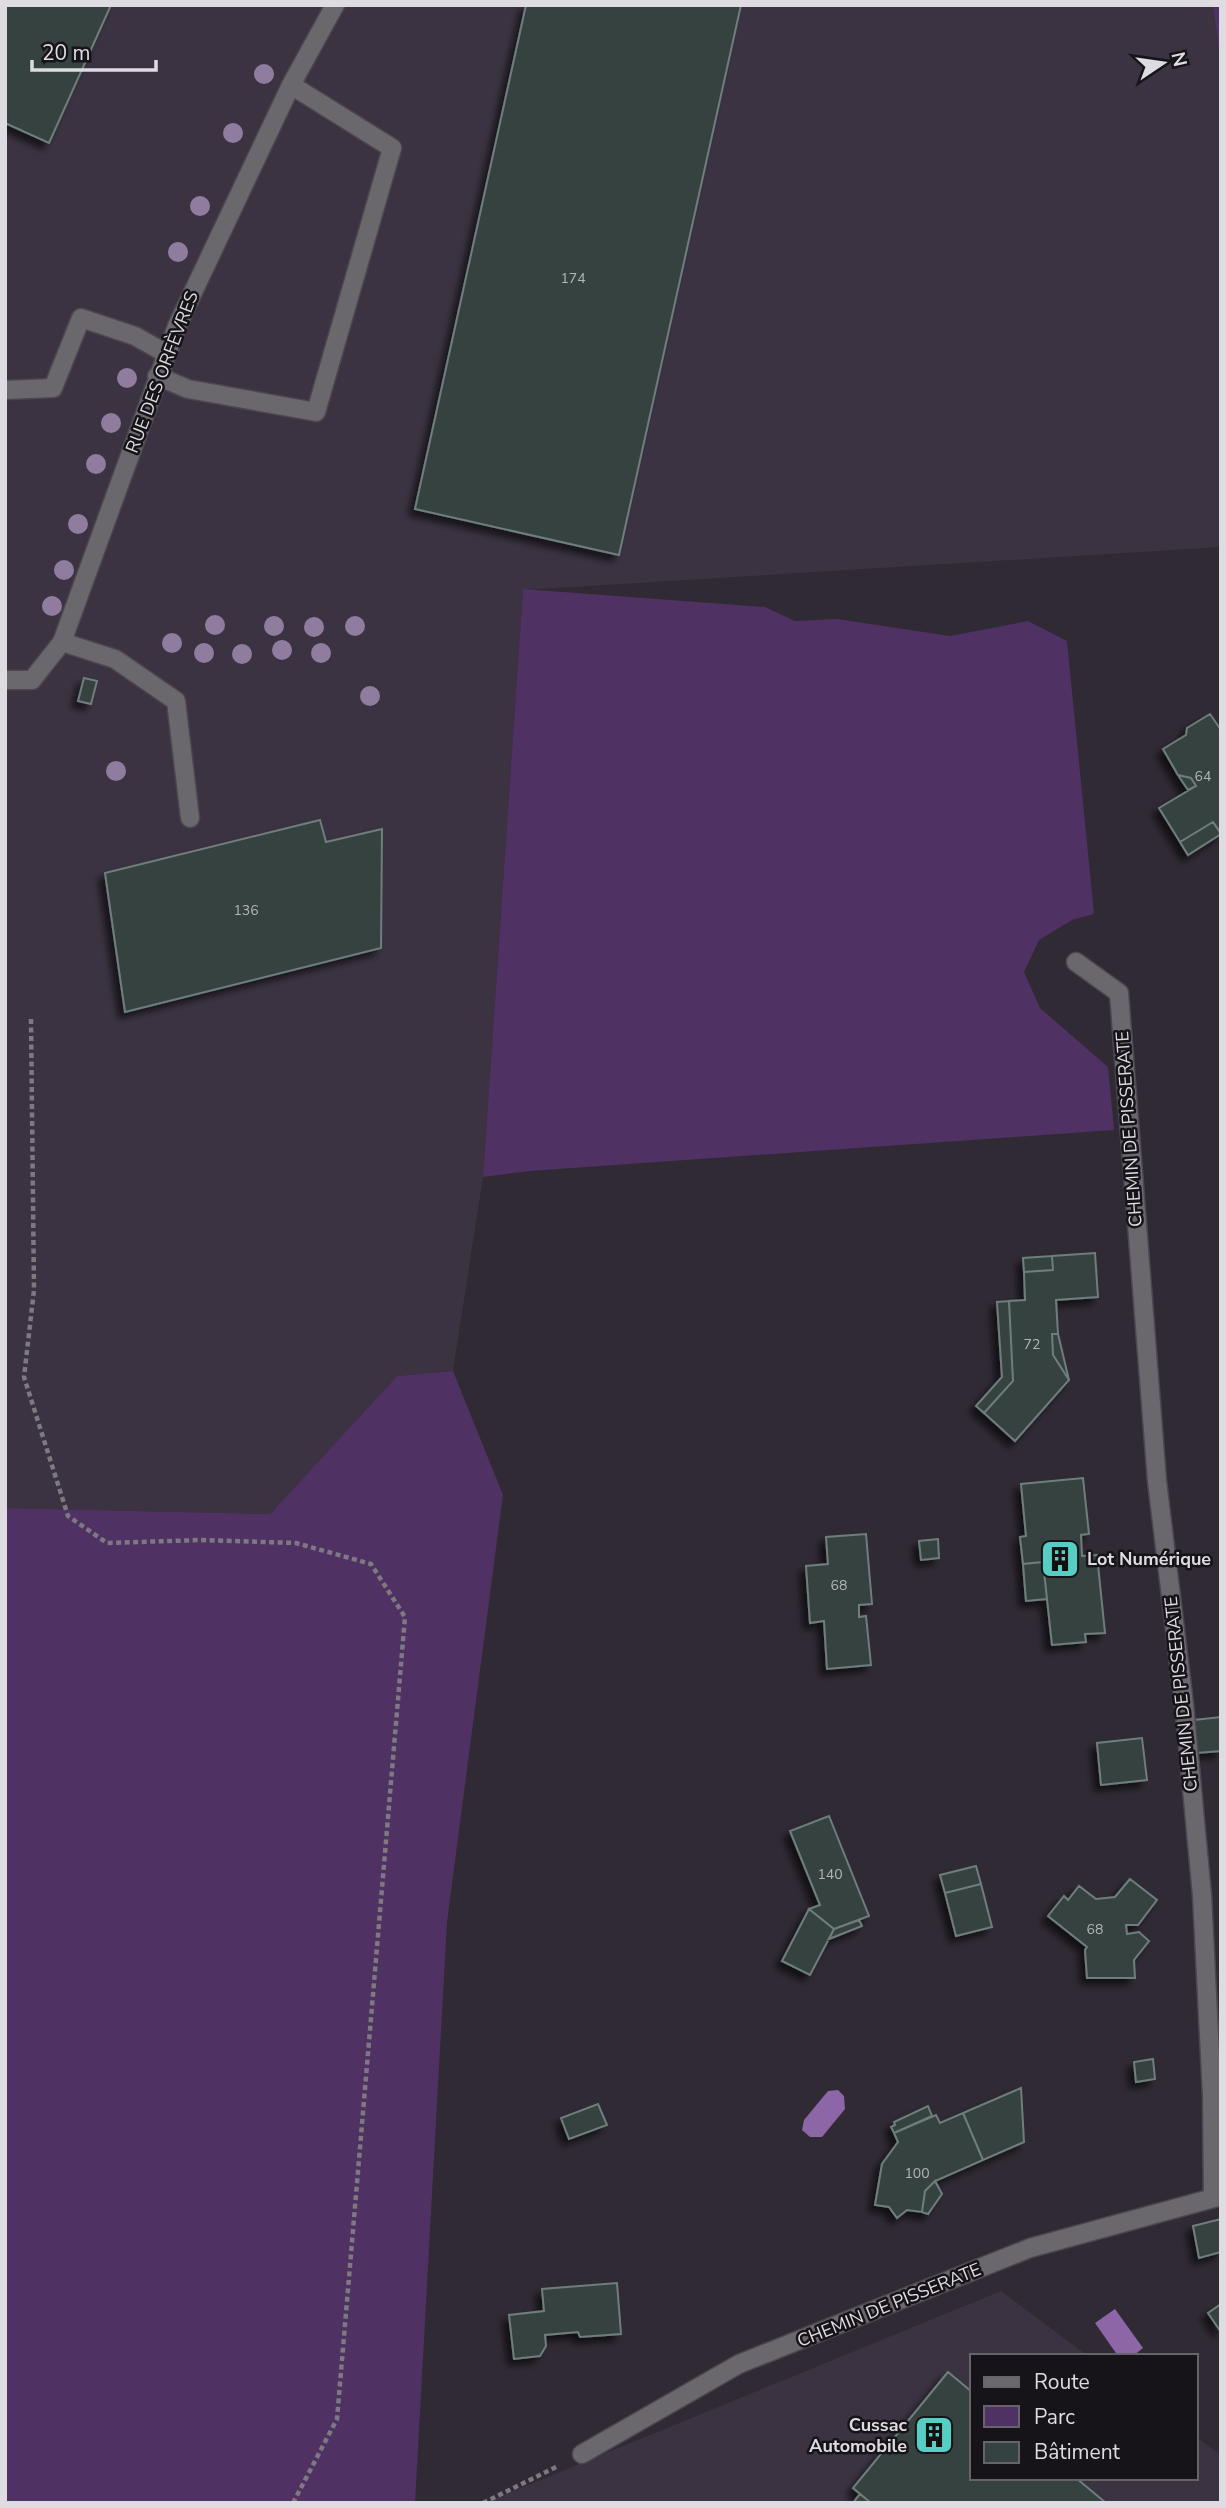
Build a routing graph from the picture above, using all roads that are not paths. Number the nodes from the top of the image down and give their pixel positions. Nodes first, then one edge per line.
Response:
1 (335, 5) edge
2 (291, 85) junction
3 (165, 353) junction
4 (157, 376) junction
5 (5, 390) edge
6 (62, 642) junction
7 (5, 680) edge
8 (190, 818) dead end
9 (1076, 962) dead end
10 (1217, 2197) edge
11 (582, 2454) road end

1 - 2 street, RUE DES ORFÈVRES
2 - 3 street, RUE DES ORFÈVRES
2 - 4 street
3 - 4 street, RUE DES ORFÈVRES
3 - 5 street
4 - 6 street, RUE DES ORFÈVRES
6 - 7 street, RUE DES ORFÈVRES
6 - 8 street
9 - 10 street, CHEMIN DE PISSERATE
10 - 11 street, CHEMIN DE PISSERATE

